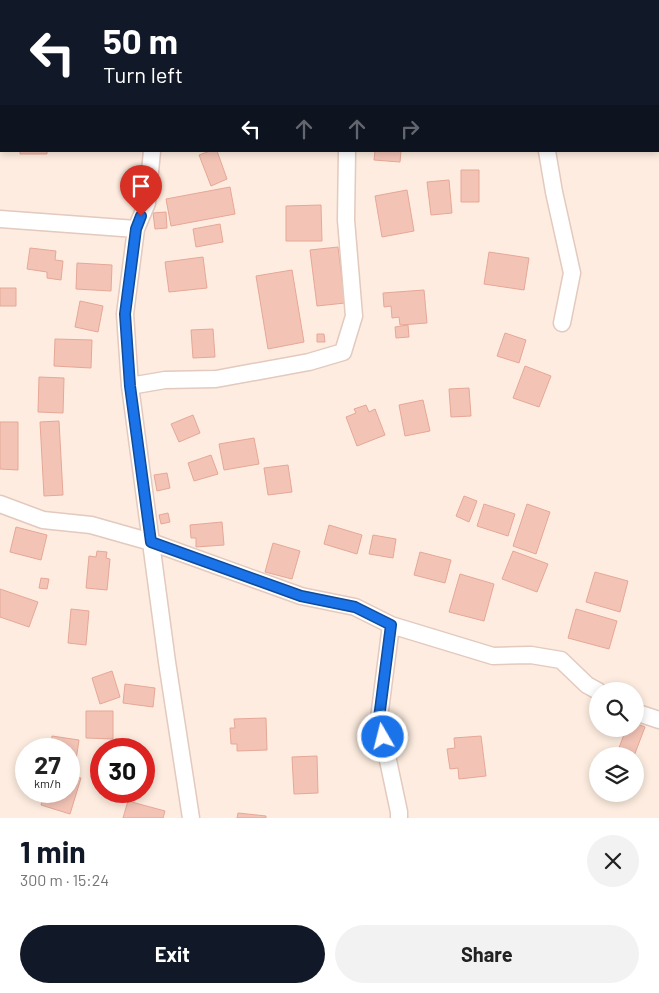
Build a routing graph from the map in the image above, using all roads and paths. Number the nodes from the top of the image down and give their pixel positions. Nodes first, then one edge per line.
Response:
1 (152, 152) edge
2 (347, 152) edge
3 (547, 152) edge
4 (0, 219) edge
5 (136, 229) junction
6 (562, 323) dead end
7 (130, 386) junction
8 (0, 504) edge
9 (151, 542) junction
10 (391, 625) junction
11 (589, 685) edge
12 (644, 715) edge
13 (659, 720) edge
14 (191, 818) edge
15 (399, 818) edge

1 - 5 street
2 - 7 street
3 - 6 street
4 - 5 street
5 - 7 street
7 - 9 street
8 - 9 street
9 - 10 street
9 - 14 street
10 - 11 street
10 - 15 street
12 - 13 street

